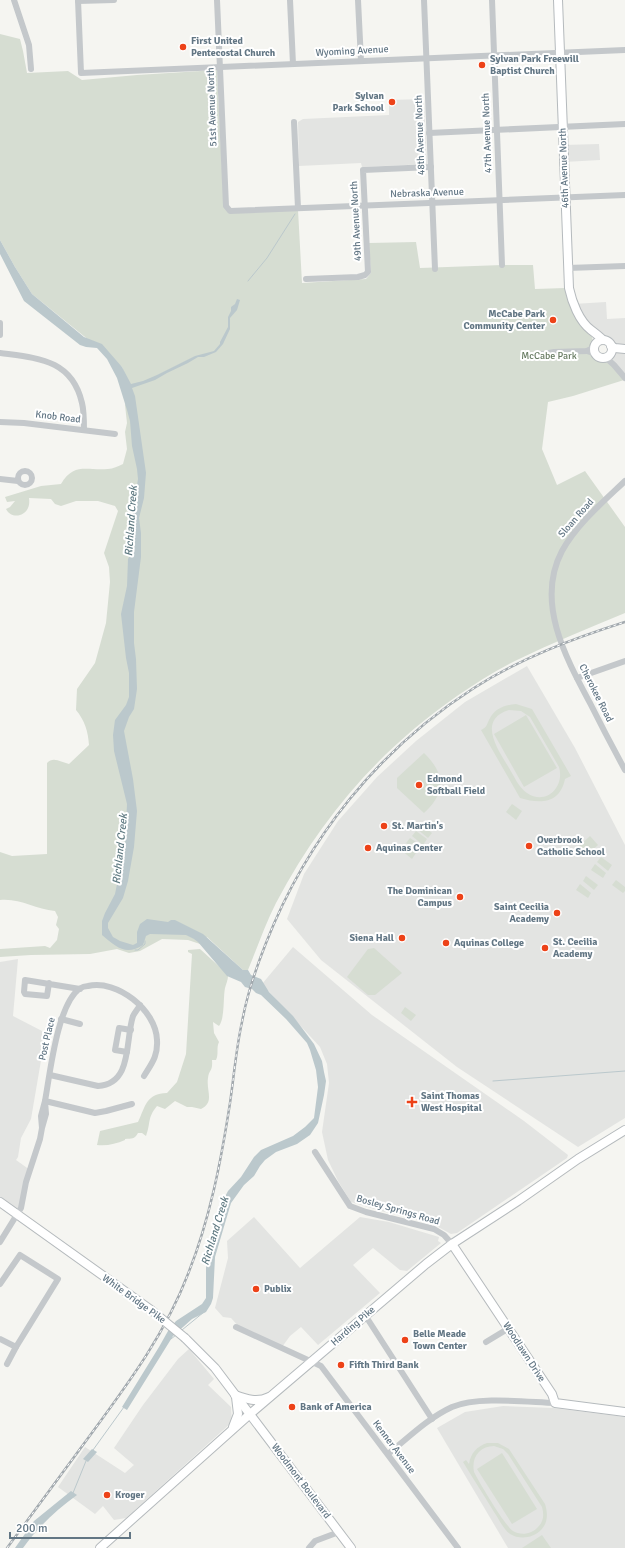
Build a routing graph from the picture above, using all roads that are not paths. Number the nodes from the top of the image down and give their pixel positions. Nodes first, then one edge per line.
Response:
1 (14, 0) edge
2 (114, 0) edge
3 (217, 0) edge
4 (290, 0) edge
5 (358, 0) edge
6 (424, 0) edge
7 (492, 0) edge
8 (558, 0) edge
9 (78, 1) edge
10 (625, 50) edge
11 (560, 53) junction
12 (494, 55) junction
13 (426, 58) junction
14 (361, 61) junction
15 (293, 64) junction
16 (220, 67) junction
17 (31, 69) dead end
18 (294, 122) dead end
19 (625, 124) edge
20 (562, 127) junction
21 (498, 129) junction
22 (430, 133) junction
23 (431, 167) junction
24 (625, 195) edge
25 (565, 198) junction
26 (500, 200) junction
27 (433, 203) junction
28 (365, 206) junction
29 (298, 208) junction
30 (230, 211) joint
31 (502, 265) dead end
32 (625, 266) edge
33 (568, 268) junction
34 (435, 269) dead end
35 (306, 280) dead end
36 (0, 323) edge
37 (0, 335) edge
38 (598, 346) junction
39 (625, 349) edge
40 (610, 352) junction
41 (0, 353) edge
42 (625, 353) edge
43 (528, 357) dead end
44 (625, 378) edge
45 (0, 422) edge
46 (84, 430) junction
47 (114, 434) dead end
48 (0, 479) edge
49 (18, 481) dead end
50 (625, 481) edge
51 (563, 646) joint
52 (625, 662) edge
53 (577, 678) junction
54 (625, 770) edge
55 (49, 983) dead end
56 (80, 989) junction
57 (140, 1005) junction
58 (61, 1019) junction
59 (80, 1024) dead end
60 (131, 1030) junction
61 (127, 1052) junction
62 (50, 1075) junction
63 (144, 1076) dead end
64 (45, 1101) junction
65 (132, 1104) dead end
66 (625, 1130) edge
67 (315, 1152) dead end
68 (0, 1202) edge
69 (18, 1214) junction
70 (0, 1242) edge
71 (452, 1244) junction
72 (0, 1284) edge
73 (365, 1316) junction
74 (236, 1327) dead end
75 (508, 1328) junction
76 (0, 1339) edge
77 (486, 1342) dead end
78 (16, 1347) junction
79 (310, 1363) junction
80 (7, 1364) dead end
81 (235, 1395) junction
82 (273, 1395) junction
83 (555, 1403) junction
84 (625, 1412) edge
85 (250, 1414) junction
86 (432, 1419) junction
87 (231, 1431) junction
88 (388, 1454) junction
89 (339, 1532) junction
90 (100, 1548) edge
91 (309, 1548) edge
92 (351, 1548) edge
93 (458, 1548) edge

1 - 17 street
2 - 9 street
3 - 16 street, 51st Avenue North
4 - 15 street
5 - 14 street
6 - 13 street, 48th Avenue North
7 - 12 street, 47th Avenue North
8 - 11 main road, 46th Avenue North
9 - 16 street, Wyoming Avenue
10 - 11 street, Wyoming Avenue
11 - 12 street, Wyoming Avenue
11 - 20 main road, 46th Avenue North
12 - 13 street, Wyoming Avenue
12 - 21 street, 47th Avenue North
13 - 14 street, Wyoming Avenue
13 - 22 street, 48th Avenue North
14 - 15 street, Wyoming Avenue
15 - 16 street, Wyoming Avenue
16 - 30 street, 51st Avenue North
18 - 29 street
19 - 20 street
20 - 21 street
20 - 25 main road, 46th Avenue North
21 - 22 street
21 - 26 street, 47th Avenue North
22 - 23 street, 48th Avenue North
23 - 27 street, 48th Avenue North
23 - 28 street, 49th Avenue North
24 - 25 street, Nebraska Avenue
25 - 26 street, Nebraska Avenue
25 - 33 main road, 46th Avenue North
26 - 27 street, Nebraska Avenue
26 - 31 street, 47th Avenue North
27 - 28 street, Nebraska Avenue
27 - 34 street, 48th Avenue North
28 - 29 street, Nebraska Avenue
28 - 35 street, 49th Avenue North
29 - 30 street, Nebraska Avenue
32 - 33 street
33 - 38 main road, 46th Avenue North
36 - 37 street
38 - 40 main road
38 - 40 main road
38 - 43 street
39 - 40 main road
40 - 42 main road
40 - 44 street
41 - 46 street
45 - 46 street, Knob Road
46 - 47 street, Knob Road
48 - 49 street
50 - 51 street, Sloan Road
51 - 53 street, Cherokee Road
52 - 53 street
53 - 54 street, Cherokee Road
55 - 56 street
56 - 57 street
56 - 58 street, Post Place
57 - 60 street
57 - 63 street
58 - 59 street
58 - 62 street, Post Place
60 - 61 street
60 - 61 street
61 - 62 street
62 - 64 street, Post Place
64 - 65 street
64 - 69 street, Post Place
66 - 71 main road, Harding Pike
67 - 71 street, Bosley Springs Road
68 - 69 main road, White Bridge Pike
69 - 70 street, Post Place
69 - 81 main road, White Bridge Pike, bridge
71 - 73 main road, Harding Pike
71 - 75 main road, Woodlawn Drive
72 - 78 street
73 - 79 main road, Harding Pike
73 - 86 street
74 - 79 street, Kenner Avenue
75 - 77 street
75 - 83 main road, Woodlawn Drive
76 - 78 street
78 - 80 street
79 - 82 main road, Harding Pike
79 - 88 street, Kenner Avenue
81 - 82 main road
81 - 85 main road, White Bridge Pike
81 - 87 main road
82 - 85 main road, Harding Pike
83 - 84 main road
83 - 86 street
85 - 87 main road, Harding Pike
85 - 89 main road, Woodmont Boulevard
86 - 88 street
87 - 90 main road, Harding Pike
88 - 93 street, Kenner Avenue
89 - 91 street
89 - 92 main road, Woodmont Boulevard

